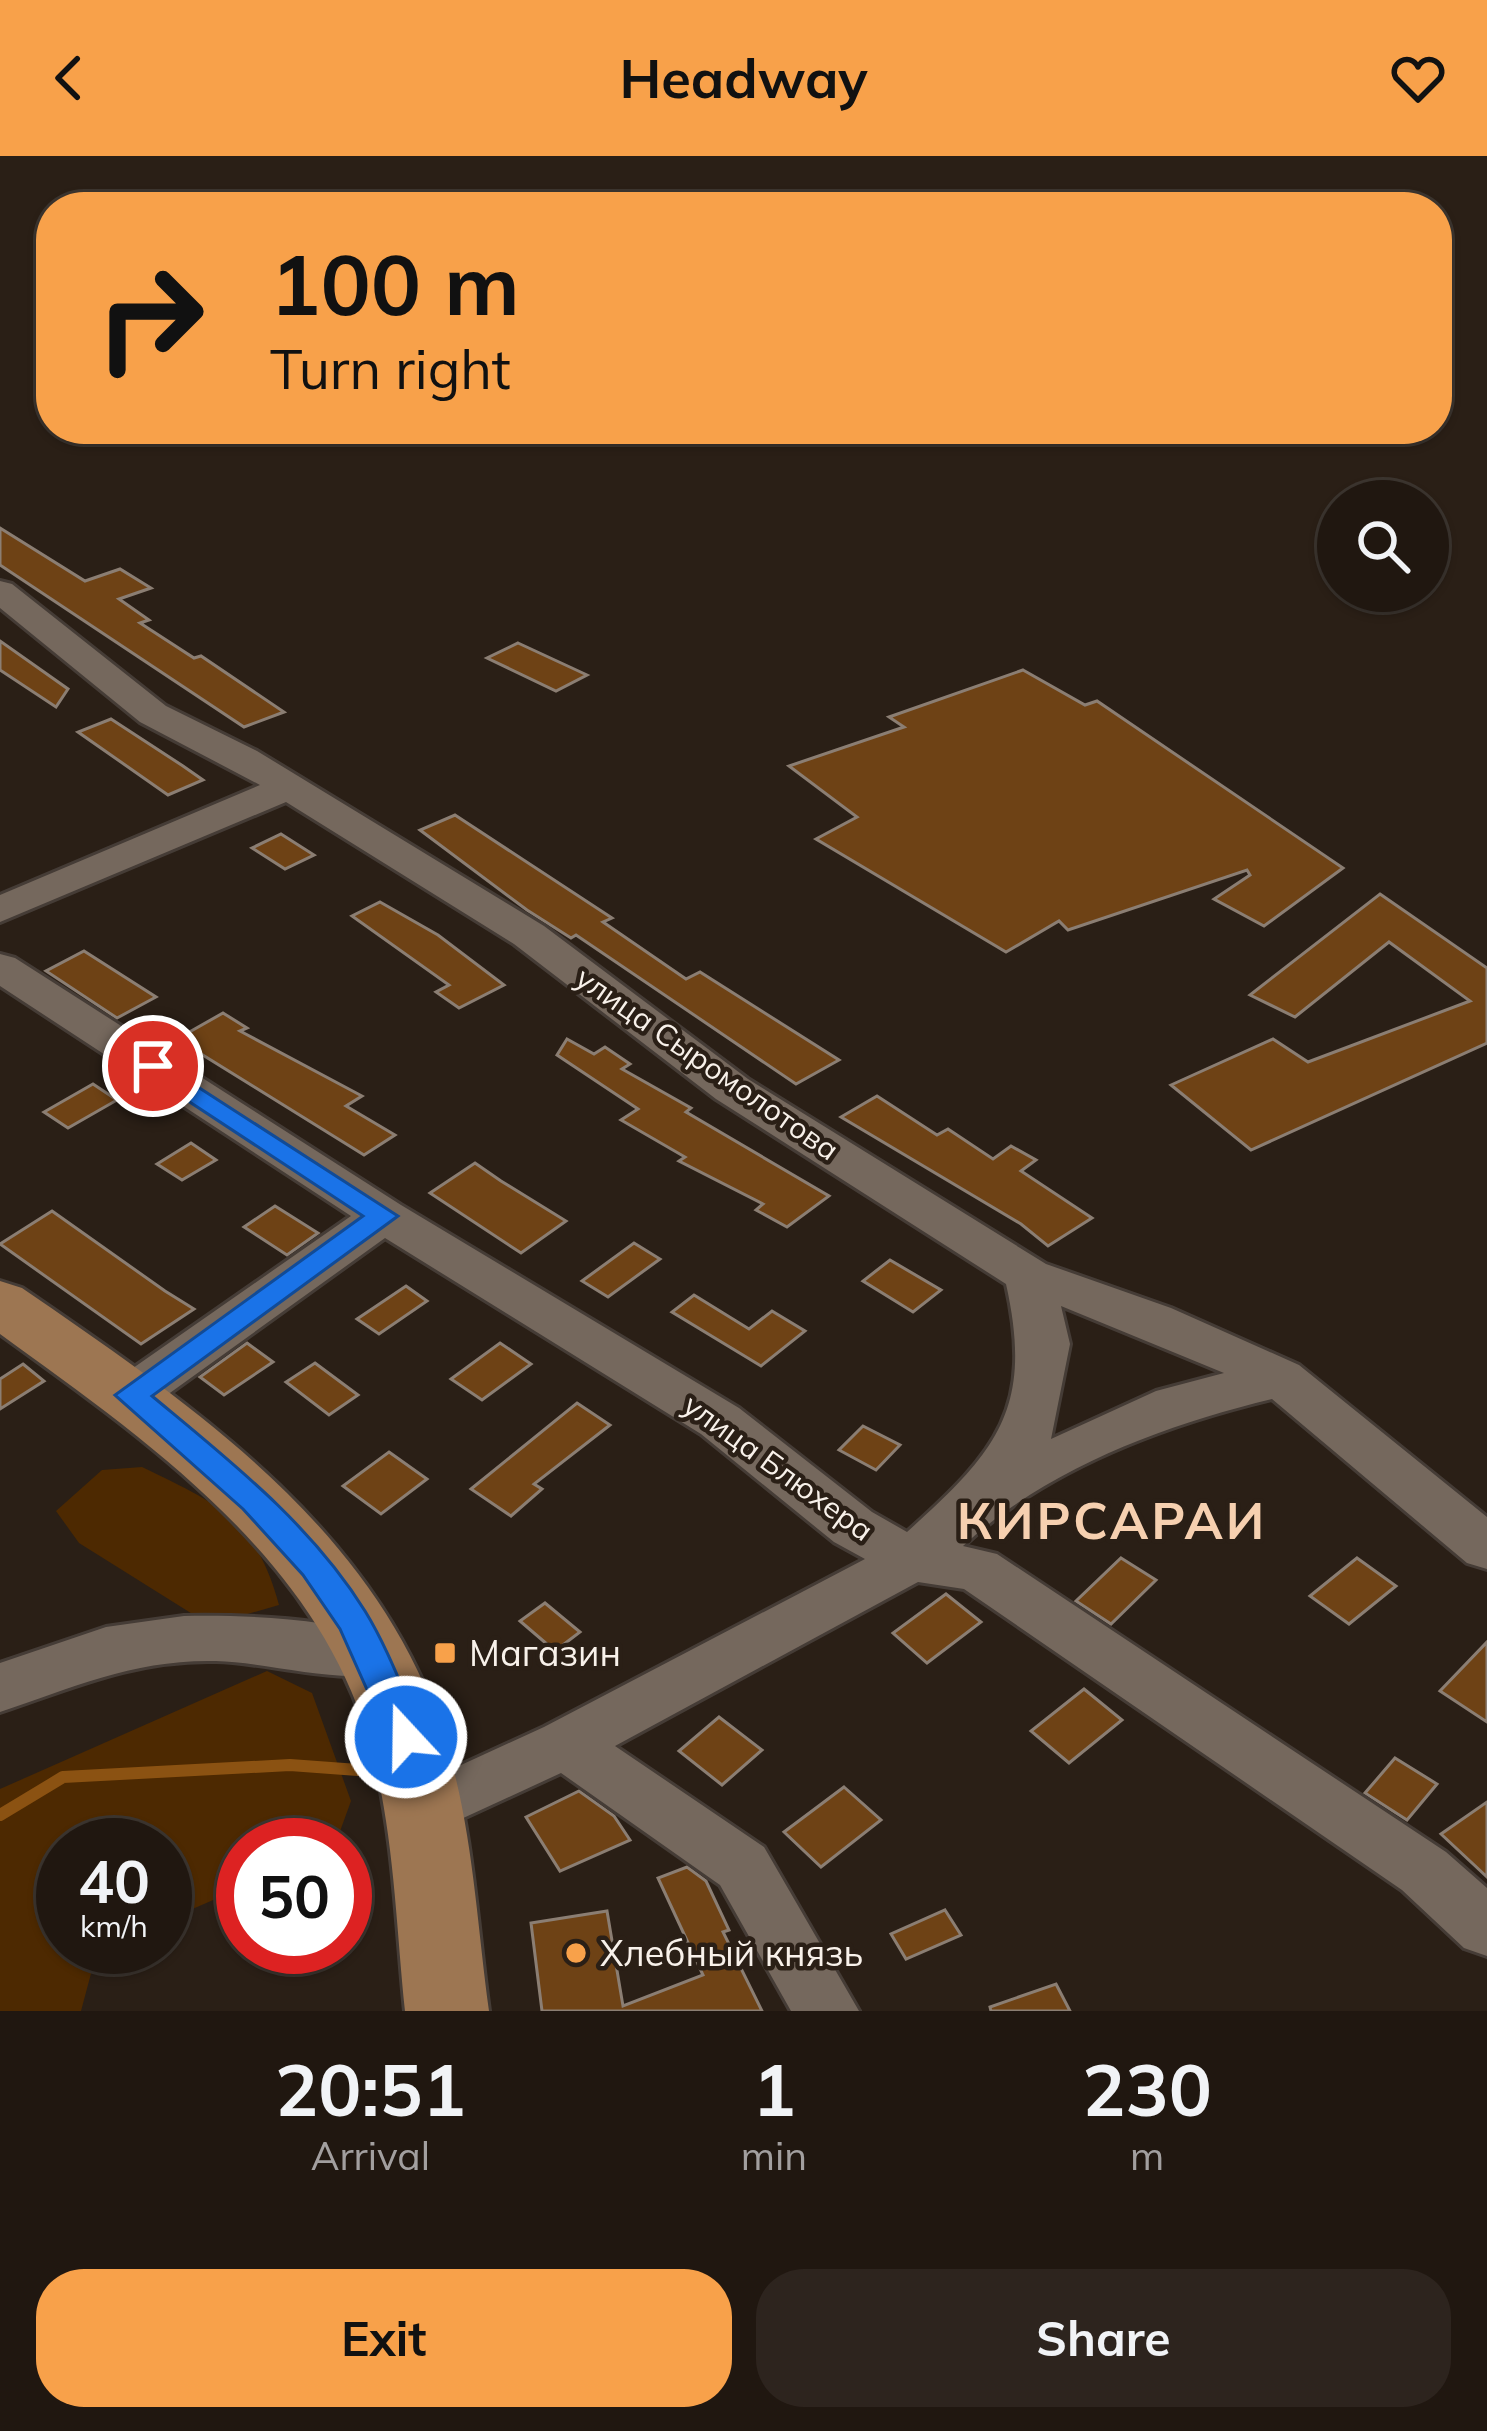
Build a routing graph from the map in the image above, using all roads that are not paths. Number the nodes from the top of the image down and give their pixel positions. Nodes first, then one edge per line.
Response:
1 (0, 591) edge
2 (286, 788) junction
3 (0, 910) edge
4 (0, 967) edge
5 (383, 1216) junction
6 (1029, 1276) junction
7 (0, 1303) edge
8 (1281, 1378) junction
9 (130, 1395) junction
10 (989, 1490) junction
11 (1487, 1548) edge
12 (912, 1560) junction
13 (370, 1655) junction
14 (0, 1688) edge
15 (565, 1744) junction
16 (422, 1811) junction
17 (1487, 1928) edge
18 (826, 2010) edge
19 (447, 2011) edge

1 - 2 street, улица Сыромолотова
2 - 3 street
2 - 6 street, улица Сыромолотова
4 - 5 street, улица Блюхера
5 - 9 street
5 - 12 street, улица Блюхера
6 - 8 street, улица Сыромолотова
6 - 10 street
7 - 9 main road
8 - 10 street
8 - 11 street, улица Сыромолотова
9 - 13 main road
10 - 12 street
12 - 15 street
12 - 17 street, улица Блюхера
13 - 14 street
13 - 16 main road
15 - 16 street
15 - 18 street
16 - 19 main road

